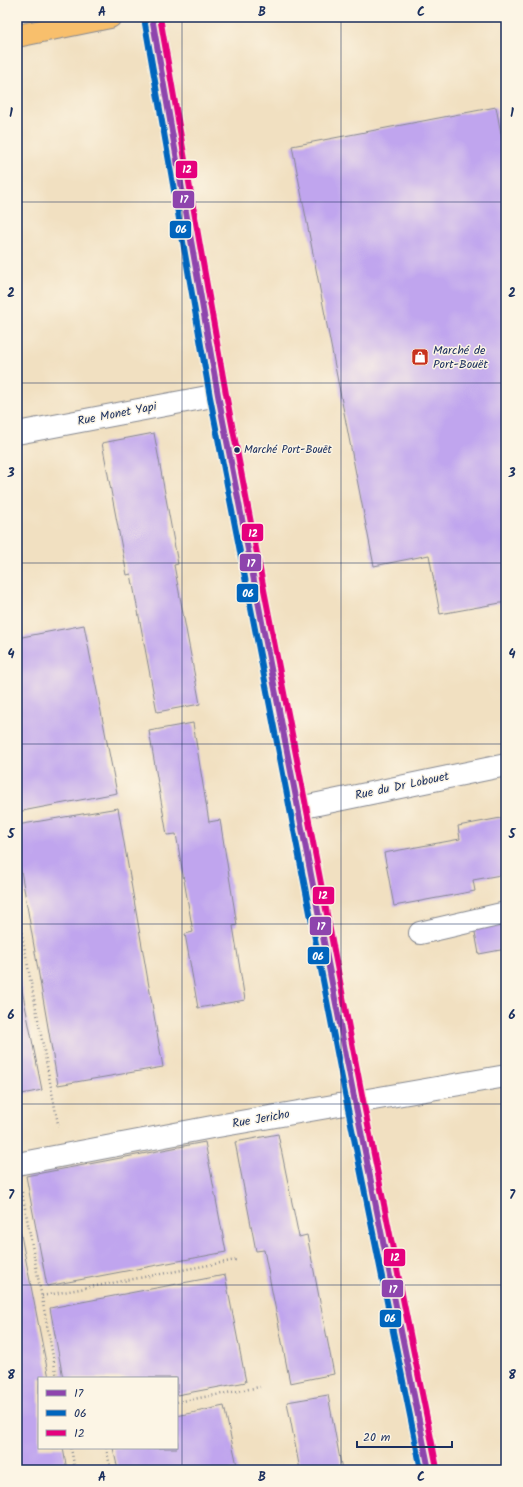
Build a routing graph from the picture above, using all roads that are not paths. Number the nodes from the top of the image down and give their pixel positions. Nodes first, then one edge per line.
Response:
1 (110, 17) edge
2 (152, 17) edge
3 (17, 36) edge
4 (218, 394) junction
5 (18, 429) edge
6 (506, 765) edge
7 (299, 808) junction
8 (506, 913) edge
9 (420, 933) dead end
10 (506, 1076) edge
11 (355, 1102) junction
12 (17, 1164) edge
13 (429, 1470) edge

1 - 3 main road
2 - 4 street
4 - 5 street, Rue Monet Yapi
4 - 7 street
6 - 7 street, Rue du Dr Lobouet
7 - 11 street
8 - 9 street
10 - 11 street, Rue Jericho
11 - 12 street, Rue Jericho
11 - 13 street

